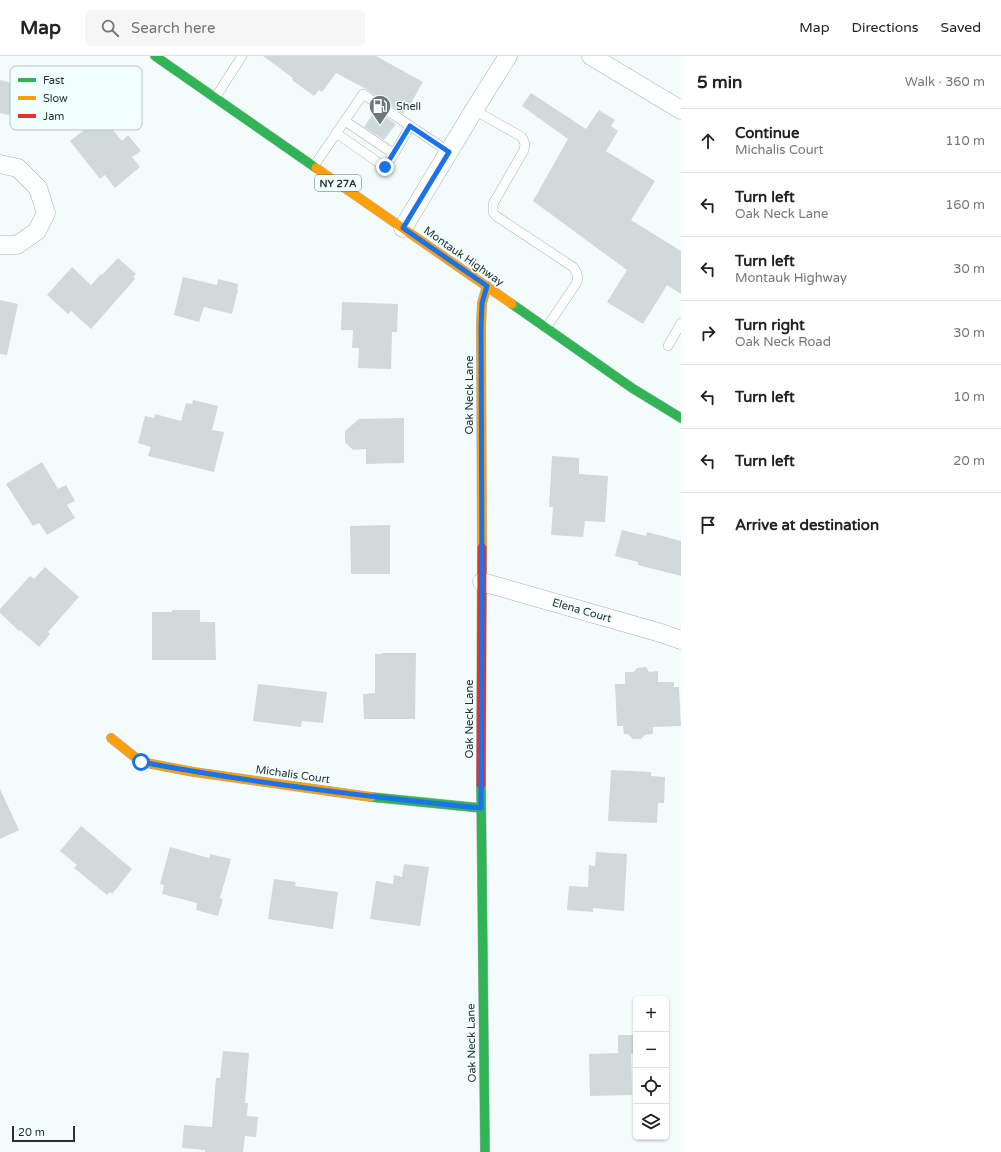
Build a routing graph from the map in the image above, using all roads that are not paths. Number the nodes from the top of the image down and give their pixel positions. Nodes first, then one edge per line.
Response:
1 (155, 56) edge
2 (242, 56) edge
3 (508, 56) edge
4 (591, 56) edge
5 (215, 98) junction
6 (474, 110) junction
7 (681, 110) edge
8 (345, 121) junction
9 (410, 126) junction
10 (336, 133) junction
11 (449, 152) junction
12 (394, 154) junction
13 (0, 164) edge
14 (314, 166) junction
15 (403, 228) junction
16 (0, 245) edge
17 (487, 286) junction
18 (681, 323) edge
19 (546, 328) junction
20 (668, 346) dead end
21 (681, 418) edge
22 (482, 582) junction
23 (681, 640) edge
24 (112, 738) dead end
25 (481, 808) junction
26 (485, 1152) edge

1 - 5 street, Montauk Highway / NY 27A
2 - 5 lane
3 - 6 street
4 - 7 street
5 - 14 street, Montauk Highway / NY 27A
6 - 11 street
6 - 19 lane
8 - 9 lane
8 - 10 lane
8 - 12 lane
9 - 11 lane
9 - 12 lane
10 - 12 lane
10 - 14 lane
11 - 15 street
13 - 16 street
14 - 15 street, Montauk Highway / NY 27A
15 - 17 street, Montauk Highway / NY 27A
17 - 19 street, Montauk Highway / NY 27A
17 - 22 street, Oak Neck Lane
18 - 20 lane
19 - 21 street, Montauk Highway / NY 27A
22 - 23 street, Elena Court
22 - 25 street, Oak Neck Lane
24 - 25 street, Michalis Court
25 - 26 street, Oak Neck Lane

